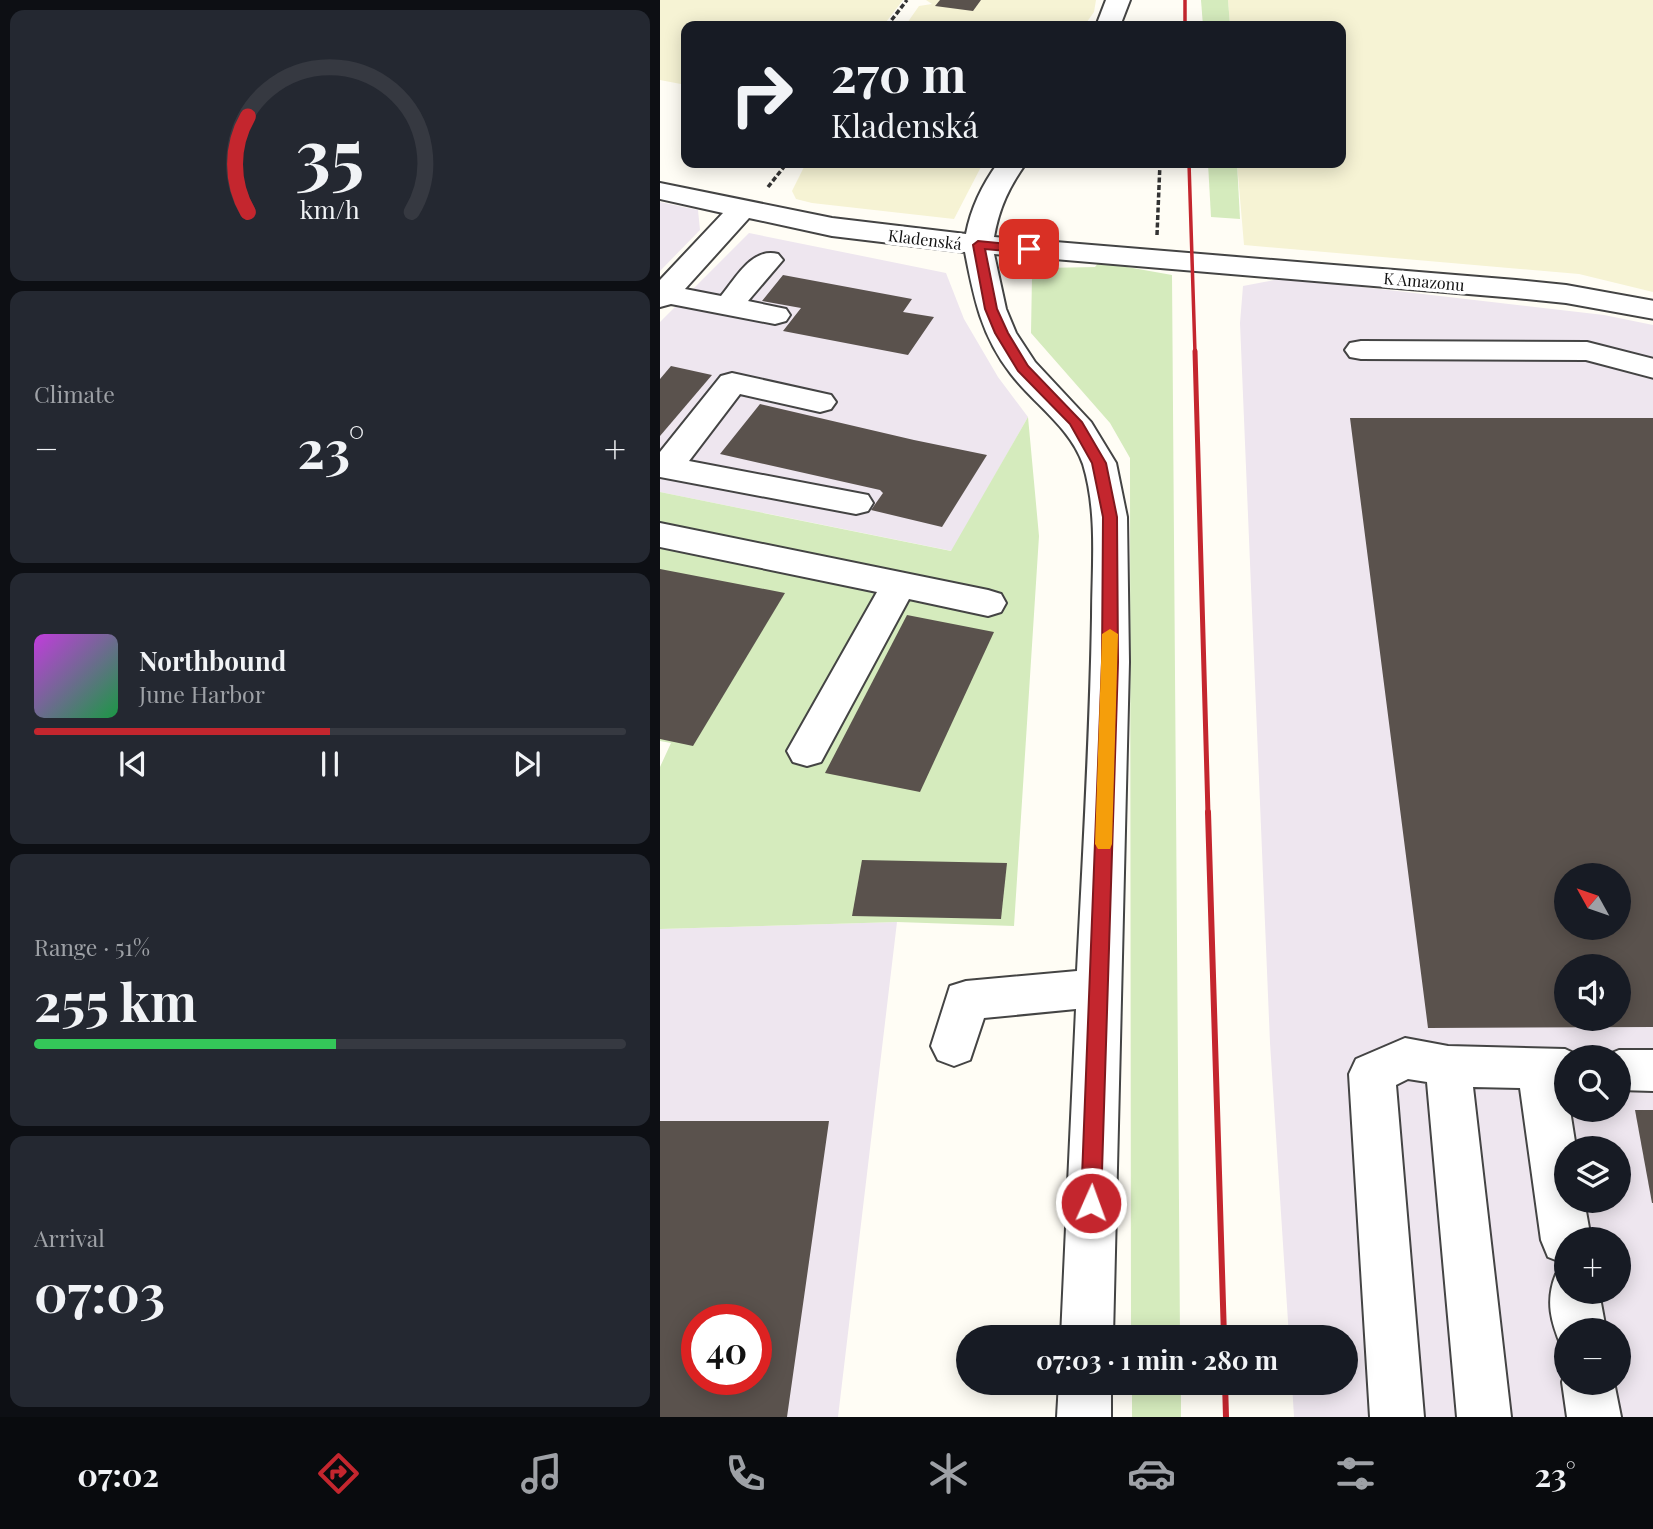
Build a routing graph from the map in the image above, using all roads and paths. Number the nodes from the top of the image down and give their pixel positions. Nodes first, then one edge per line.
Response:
1 (907, 0) edge
2 (1118, 0) edge
3 (891, 21) edge
4 (1110, 21) edge
5 (1008, 168) edge
6 (1160, 168) edge
7 (660, 191) edge
8 (744, 207) junction
9 (978, 245) junction
10 (768, 260) dead end
11 (1154, 260) junction
12 (1193, 263) joint
13 (662, 296) edge
14 (728, 306) junction
15 (1653, 310) edge
16 (775, 315) dead end
17 (1361, 350) dead end
18 (1653, 369) edge
19 (820, 402) dead end
20 (663, 467) edge
21 (856, 503) dead end
22 (660, 535) edge
23 (899, 585) junction
24 (988, 603) dead end
25 (807, 751) dead end
26 (1098, 988) junction
27 (954, 1046) dead end
28 (1448, 1066) junction
29 (1553, 1069) edge
30 (1631, 1070) edge
31 (1653, 1071) edge
32 (1565, 1227) edge
33 (1087, 1325) edge
34 (1085, 1395) edge
35 (1591, 1395) edge
36 (1084, 1417) edge
37 (1397, 1417) edge
38 (1484, 1417) edge
39 (1594, 1417) edge

1 - 3 path
2 - 4 street
5 - 9 street
6 - 11 path
7 - 8 street, Kladenská
8 - 9 street, Kladenská
8 - 13 street
9 - 11 street, Kladenská
9 - 26 street
10 - 14 street
11 - 12 street, Kladenská
12 - 15 street, K Amazonu
13 - 14 street
14 - 16 street
17 - 18 street
19 - 20 street
20 - 21 street
22 - 23 street
23 - 24 street
23 - 25 street
26 - 27 street
26 - 33 street
28 - 29 street
28 - 37 street
28 - 38 street
29 - 32 street
30 - 31 street
34 - 36 street
35 - 39 street

